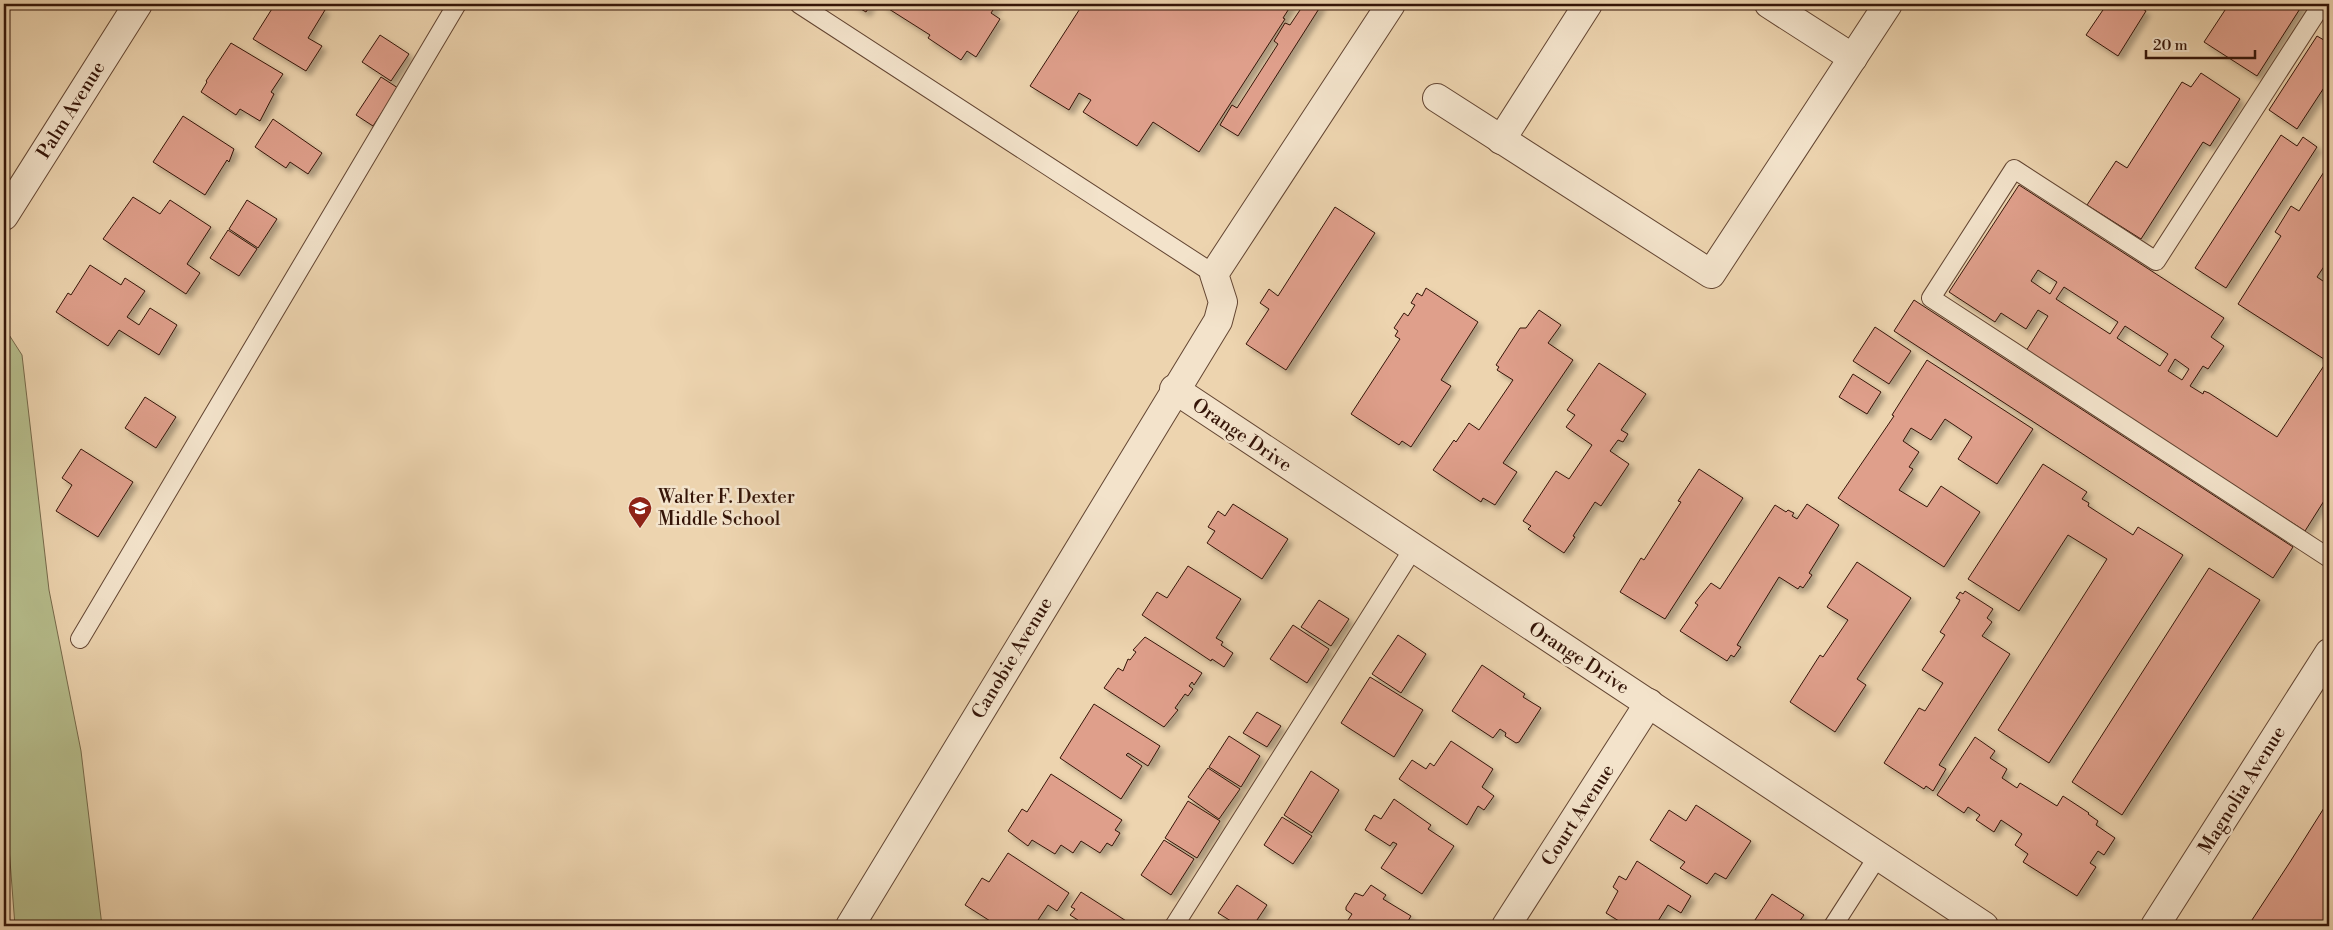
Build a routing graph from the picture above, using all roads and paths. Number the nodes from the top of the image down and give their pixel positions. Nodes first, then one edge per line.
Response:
1 (138, 4) edge
2 (457, 4) edge
3 (799, 4) edge
4 (1391, 4) edge
5 (1588, 4) edge
6 (1769, 4) edge
7 (1888, 4) edge
8 (2322, 4) edge
9 (1852, 58) junction
10 (1437, 98) dead end
11 (1501, 140) junction
12 (4, 216) edge
13 (1214, 274) junction
14 (1174, 390) junction
15 (1413, 549) junction
16 (2329, 558) edge
17 (80, 639) dead end
18 (2329, 653) edge
19 (1649, 704) junction
20 (1878, 856) junction
21 (850, 926) edge
22 (1174, 926) edge
23 (1506, 926) edge
24 (1833, 926) edge
25 (1984, 926) edge
26 (2155, 926) edge

1 - 12 street, Palm Avenue
2 - 17 lane
3 - 13 lane
4 - 13 street
5 - 11 street
6 - 9 street
7 - 9 street
8 - 16 lane
9 - 11 street
10 - 11 street
13 - 14 street, Canobie Avenue
14 - 15 street, Orange Drive
14 - 21 street, Canobie Avenue
15 - 19 street, Orange Drive
15 - 22 lane
18 - 26 street, Magnolia Avenue
19 - 20 street, Orange Drive
19 - 23 street, Court Avenue
20 - 24 lane
20 - 25 street, Orange Drive

